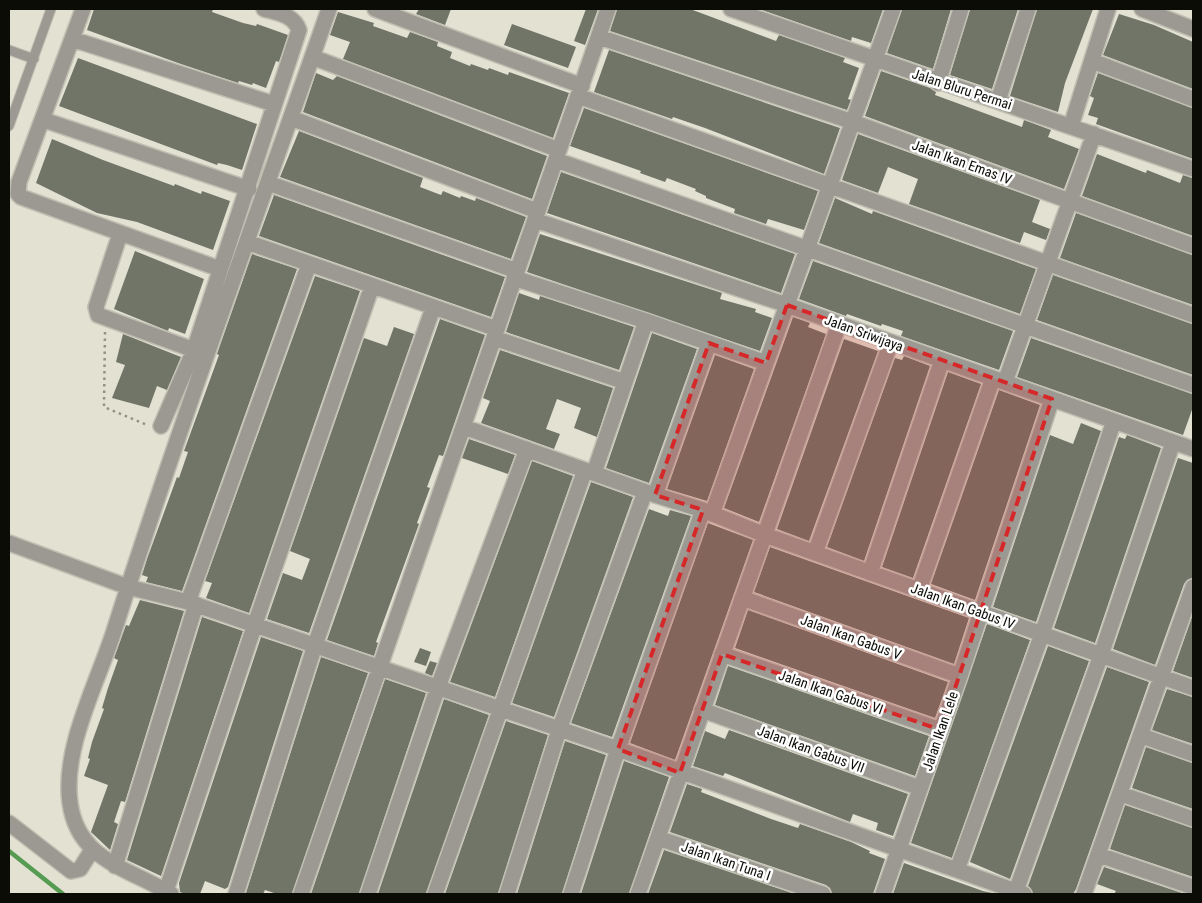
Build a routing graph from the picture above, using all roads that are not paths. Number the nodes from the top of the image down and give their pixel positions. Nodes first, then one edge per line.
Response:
1 (51, 9) edge
2 (83, 9) edge
3 (264, 9) edge
4 (329, 9) edge
5 (375, 9) edge
6 (608, 9) edge
7 (730, 9) edge
8 (893, 9) edge
9 (961, 9) edge
10 (1028, 9) edge
11 (1108, 9) edge
12 (1142, 9) edge
13 (398, 13) edge
14 (1193, 29) edge
15 (599, 37) junction
16 (72, 39) junction
17 (9, 50) edge
18 (312, 57) junction
19 (34, 59) junction
20 (876, 61) junction
21 (1092, 61) junction
22 (938, 82) junction
23 (580, 91) junction
24 (1193, 99) edge
25 (998, 101) junction
26 (274, 104) junction
27 (291, 118) junction
28 (44, 120) junction
29 (853, 122) junction
30 (9, 126) edge
31 (1071, 126) junction
32 (1094, 134) junction
33 (558, 155) junction
34 (1193, 169) edge
35 (268, 183) junction
36 (829, 184) junction
37 (249, 189) junction
38 (1070, 202) junction
39 (536, 215) junction
40 (120, 234) junction
41 (247, 242) junction
42 (1193, 246) edge
43 (808, 247) junction
44 (1049, 262) junction
45 (309, 264) junction
46 (220, 268) junction
47 (515, 275) junction
48 (372, 286) junction
49 (787, 305) junction
50 (433, 308) junction
51 (1193, 314) edge
52 (646, 321) junction
53 (839, 324) junction
54 (1026, 325) junction
55 (495, 334) junction
56 (891, 342) junction
57 (709, 343) junction
58 (194, 350) junction
59 (942, 360) junction
60 (766, 364) junction
61 (999, 380) junction
62 (625, 382) junction
63 (1193, 385) edge
64 (1052, 399) junction
65 (1114, 421) junction
66 (161, 426) road end
67 (464, 427) junction
68 (1173, 442) junction
69 (527, 448) junction
70 (1193, 449) edge
71 (590, 471) junction
72 (650, 494) junction
73 (707, 512) junction
74 (765, 535) junction
75 (9, 543) edge
76 (815, 553) junction
77 (870, 573) junction
78 (128, 587) junction
79 (1193, 587) edge
80 (920, 590) junction
81 (742, 598) junction
82 (192, 603) junction
83 (980, 612) junction
84 (255, 624) junction
85 (1042, 634) junction
86 (315, 645) junction
87 (722, 654) junction
88 (1102, 656) junction
89 (379, 668) junction
90 (960, 676) junction
91 (1162, 677) junction
92 (438, 687) junction
93 (1193, 688) edge
94 (500, 709) junction
95 (702, 710) junction
96 (559, 730) junction
97 (941, 730) junction
98 (1142, 736) junction
99 (618, 749) junction
100 (1193, 754) edge
101 (680, 772) junction
102 (920, 788) junction
103 (1121, 794) junction
104 (1193, 819) edge
105 (9, 823) edge
106 (658, 838) junction
107 (92, 850) junction
108 (898, 850) junction
109 (1099, 855) junction
110 (115, 866) junction
111 (957, 870) junction
112 (1193, 887) edge
113 (168, 893) edge
114 (1020, 893) edge
115 (236, 894) edge
116 (300, 894) edge
117 (368, 894) edge
118 (435, 894) edge
119 (507, 894) edge
120 (571, 894) edge
121 (640, 894) edge
122 (823, 894) edge
123 (883, 894) edge
124 (1084, 894) edge

1 - 19 lane
2 - 16 street
3 - 26 street
4 - 18 street
5 - 13 street
6 - 15 street
7 - 20 street, Jalan Bluru Permai
8 - 20 street
9 - 22 street
10 - 25 street
11 - 21 street
12 - 14 street
13 - 23 street
15 - 23 street
15 - 29 street, Jalan Ikan Emas IV
16 - 26 street
16 - 28 street
17 - 19 lane
18 - 27 street
18 - 33 street
19 - 30 lane
20 - 22 street, Jalan Bluru Permai
20 - 29 street
21 - 24 street
21 - 31 street
22 - 25 street, Jalan Bluru Permai
23 - 33 street
23 - 36 street
25 - 31 street, Jalan Bluru Permai
26 - 37 street
27 - 35 street
27 - 39 street, Jalan Sriwijaya
28 - 37 street
28 - 40 street
29 - 36 street
29 - 38 street, Jalan Ikan Emas IV
31 - 32 street, Jalan Bluru Permai
32 - 34 street, Jalan Bluru Permai
32 - 38 street
33 - 39 street
33 - 43 street
35 - 41 street
35 - 47 street
36 - 43 street
36 - 44 street
37 - 46 street
38 - 42 street, Jalan Ikan Emas IV
38 - 44 street
39 - 47 street
39 - 49 street, Jalan Sriwijaya
40 - 46 street
40 - 58 street
41 - 45 street
41 - 78 street
43 - 49 street
43 - 54 street
44 - 51 street
44 - 54 street
45 - 48 street
45 - 82 street
46 - 58 street
47 - 52 street
47 - 55 street
48 - 50 street
48 - 84 street
49 - 53 street, Jalan Sriwijaya
49 - 60 street
50 - 55 street
50 - 86 street
52 - 57 street
52 - 62 street
53 - 56 street, Jalan Sriwijaya
53 - 74 street
54 - 61 street
54 - 63 street
55 - 62 street
55 - 67 street
56 - 59 street, Jalan Sriwijaya
56 - 76 street
57 - 60 street
57 - 72 street
58 - 66 street
59 - 61 street, Jalan Sriwijaya
59 - 77 street
60 - 73 street
61 - 64 street, Jalan Sriwijaya
61 - 80 street
62 - 71 street
64 - 65 street, Jalan Sriwijaya
64 - 83 street, Jalan Ikan Lele
65 - 68 street, Jalan Sriwijaya
65 - 85 street
67 - 69 street, Jalan Ikan Gabus IV
67 - 89 street
68 - 70 street, Jalan Sriwijaya
68 - 88 street
69 - 71 street, Jalan Ikan Gabus IV
69 - 92 street
71 - 72 street, Jalan Ikan Gabus IV
71 - 94 street
72 - 73 street, Jalan Ikan Gabus IV
72 - 96 street
73 - 74 street, Jalan Ikan Gabus IV
73 - 99 street
74 - 76 street, Jalan Ikan Gabus IV
74 - 81 street
75 - 78 street
76 - 77 street, Jalan Ikan Gabus IV
77 - 80 street, Jalan Ikan Gabus IV
78 - 82 street
78 - 107 street
79 - 91 street
80 - 83 street, Jalan Ikan Gabus IV
81 - 87 street
81 - 90 street, Jalan Ikan Gabus V
82 - 84 street
82 - 110 street
83 - 85 street, Jalan Ikan Gabus IV
83 - 90 street, Jalan Ikan Lele
84 - 86 street
84 - 113 street
85 - 88 street, Jalan Ikan Gabus IV
85 - 111 street
86 - 89 street
86 - 115 street
87 - 95 street
87 - 97 street, Jalan Ikan Gabus VI
88 - 91 street, Jalan Ikan Gabus IV
88 - 114 street
89 - 92 street
89 - 116 street
90 - 97 street, Jalan Ikan Lele
91 - 93 street, Jalan Ikan Gabus IV
91 - 98 street
92 - 94 street
92 - 117 street
94 - 96 street
94 - 118 street
95 - 101 street
95 - 102 street, Jalan Ikan Gabus VII
96 - 99 street
96 - 119 street
97 - 102 street, Jalan Ikan Lele
98 - 100 street
98 - 103 street
99 - 101 street
99 - 120 street
101 - 106 street
101 - 108 street
102 - 108 street, Jalan Ikan Lele
103 - 104 street
103 - 109 street
105 - 107 street
106 - 121 street
106 - 122 street, Jalan Ikan Tuna I
107 - 110 street
108 - 111 street
108 - 123 street, Jalan Ikan Lele
109 - 112 street
109 - 124 street
110 - 113 street
111 - 114 street

